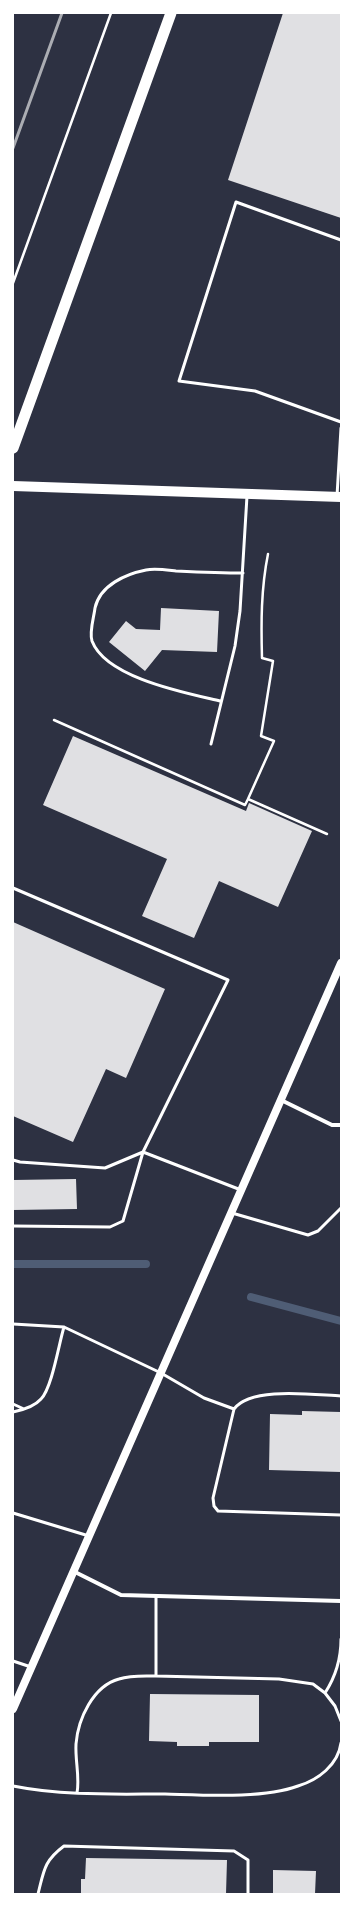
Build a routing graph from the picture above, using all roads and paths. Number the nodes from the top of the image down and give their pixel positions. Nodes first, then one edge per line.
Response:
1 (111, 13) edge
2 (171, 13) edge
3 (341, 240) edge
4 (13, 283) edge
5 (341, 422) edge
6 (341, 428) edge
7 (13, 448) edge
8 (13, 486) edge
9 (247, 493) junction
10 (339, 497) edge
11 (268, 554) dead end
12 (243, 573) junction
13 (220, 701) junction
14 (54, 720) dead end
15 (211, 744) dead end
16 (248, 799) junction
17 (327, 834) dead end
18 (13, 888) edge
19 (341, 963) edge
20 (280, 1100) junction
21 (341, 1125) edge
22 (143, 1152) junction
23 (13, 1160) edge
24 (241, 1190) junction
25 (341, 1208) edge
26 (231, 1213) junction
27 (13, 1226) edge
28 (13, 1324) edge
29 (64, 1327) junction
30 (160, 1373) junction
31 (341, 1396) edge
32 (13, 1404) edge
33 (234, 1408) junction
34 (25, 1410) junction
35 (13, 1412) edge
36 (13, 1513) edge
37 (341, 1515) edge
38 (89, 1536) junction
39 (73, 1571) junction
40 (156, 1596) junction
41 (341, 1601) edge
42 (341, 1639) edge
43 (13, 1661) edge
44 (31, 1667) junction
45 (156, 1676) junction
46 (325, 1693) junction
47 (13, 1709) edge
48 (341, 1721) edge
49 (341, 1743) edge
50 (13, 1786) edge
51 (77, 1793) junction
52 (38, 1894) edge
53 (248, 1894) edge

1 - 4 path
2 - 7 highway
3 - 5 lane
6 - 10 lane
8 - 9 main road
9 - 10 main road
9 - 12 lane
11 - 16 path
12 - 13 lane
12 - 13 lane
13 - 15 lane
14 - 16 path
16 - 17 path
18 - 22 lane
19 - 20 main road
20 - 21 street
20 - 24 main road
22 - 23 lane
22 - 24 lane
22 - 27 lane
24 - 26 main road
25 - 26 lane
26 - 30 main road
28 - 29 lane
29 - 30 lane
29 - 34 lane
30 - 33 lane
30 - 38 main road
31 - 33 lane
32 - 34 lane
33 - 37 lane
34 - 35 lane
36 - 38 lane
38 - 39 main road
39 - 40 street
39 - 44 main road
40 - 41 street
40 - 45 lane
42 - 46 lane
43 - 44 lane
44 - 47 main road
45 - 46 lane
45 - 51 lane
46 - 48 lane
49 - 51 lane
50 - 51 lane
52 - 53 lane

